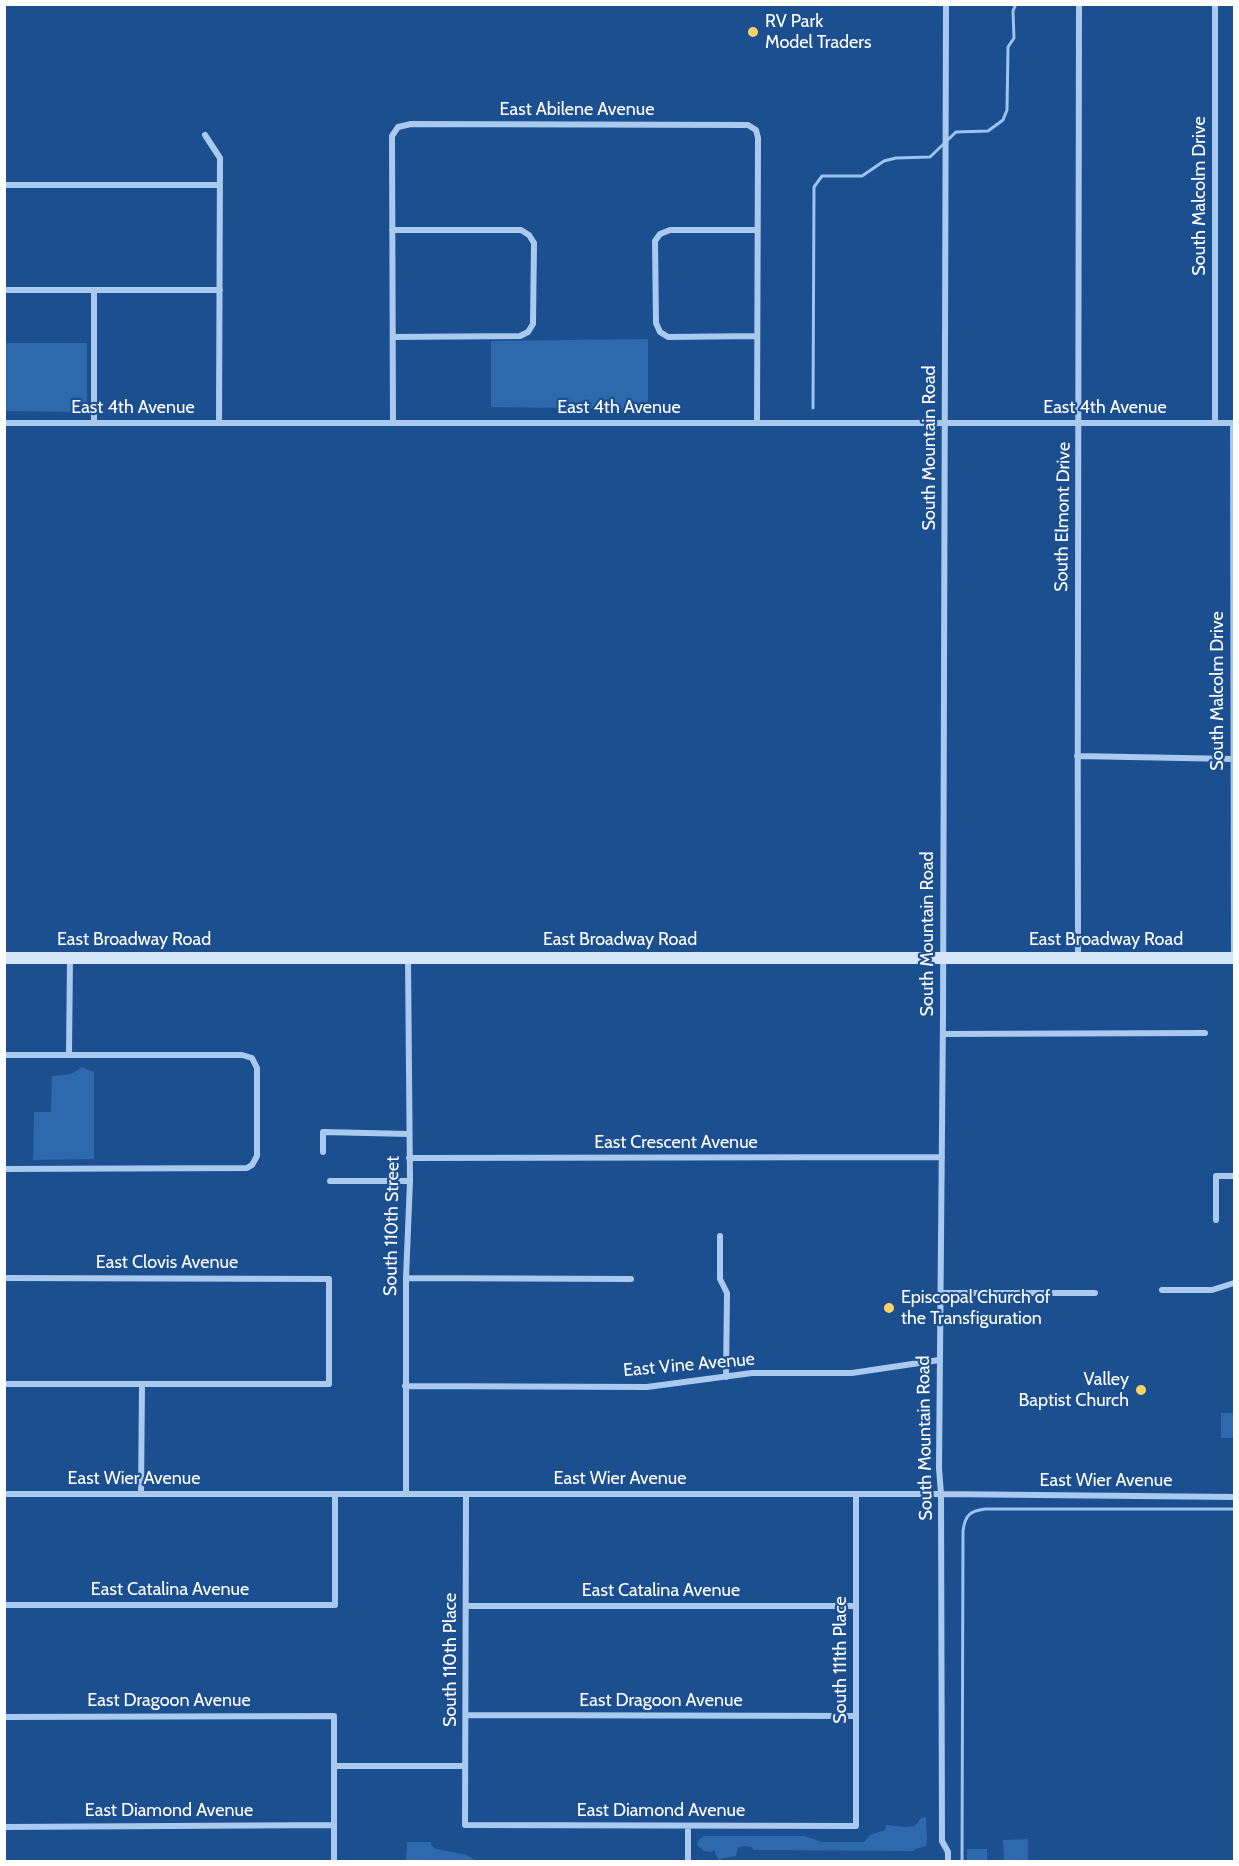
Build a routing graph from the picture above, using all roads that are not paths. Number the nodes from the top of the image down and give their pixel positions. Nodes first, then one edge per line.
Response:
1 (946, 4) edge
2 (1079, 4) edge
3 (1215, 4) edge
4 (205, 135) dead end
5 (4, 184) edge
6 (220, 185) junction
7 (392, 230) junction
8 (757, 230) junction
9 (4, 290) edge
10 (94, 290) junction
11 (220, 290) junction
12 (757, 336) junction
13 (393, 337) junction
14 (4, 423) edge
15 (94, 423) junction
16 (219, 423) junction
17 (393, 423) junction
18 (757, 423) junction
19 (945, 423) junction
20 (1079, 423) junction
21 (1215, 423) junction
22 (1234, 423) edge
23 (1234, 565) edge
24 (1077, 756) junction
25 (1234, 759) edge
26 (4, 958) edge
27 (70, 958) junction
28 (408, 958) junction
29 (944, 958) junction
30 (1078, 958) junction
31 (1234, 958) edge
32 (1205, 1033) dead end
33 (943, 1034) junction
34 (4, 1055) edge
35 (69, 1055) junction
36 (409, 1134) junction
37 (323, 1152) dead end
38 (942, 1157) junction
39 (409, 1158) junction
40 (4, 1169) edge
41 (1234, 1176) edge
42 (410, 1180) junction
43 (330, 1181) dead end
44 (1216, 1220) dead end
45 (720, 1236) dead end
46 (4, 1278) edge
47 (406, 1278) junction
48 (631, 1279) dead end
49 (1234, 1282) edge
50 (1162, 1290) dead end
51 (941, 1293) junction
52 (1095, 1293) dead end
53 (939, 1360) junction
54 (726, 1377) junction
55 (4, 1384) edge
56 (141, 1384) junction
57 (405, 1386) junction
58 (4, 1494) edge
59 (141, 1494) junction
60 (335, 1494) junction
61 (406, 1494) junction
62 (466, 1494) junction
63 (856, 1494) junction
64 (941, 1494) junction
65 (1234, 1497) edge
66 (4, 1605) edge
67 (466, 1606) junction
68 (856, 1606) junction
69 (466, 1715) junction
70 (856, 1716) junction
71 (4, 1717) edge
72 (334, 1766) junction
73 (465, 1766) junction
74 (334, 1825) junction
75 (465, 1825) joint
76 (688, 1826) junction
77 (856, 1826) joint
78 (4, 1827) edge
79 (334, 1862) edge
80 (688, 1862) edge
81 (948, 1862) edge

1 - 19 street, South Mountain Road
2 - 20 street, South Elmont Drive
3 - 21 street, South Malcolm Drive
4 - 6 street
5 - 6 street
6 - 11 street
7 - 8 street, East Abilene Avenue
7 - 13 street
7 - 13 street
8 - 12 street
8 - 12 street
9 - 10 street
10 - 11 street
10 - 15 street
11 - 16 street
12 - 18 street
13 - 17 street
14 - 15 street, East 4th Avenue
15 - 16 street, East 4th Avenue
16 - 17 street, East 4th Avenue
17 - 18 street, East 4th Avenue
18 - 19 street, East 4th Avenue
19 - 20 street, East 4th Avenue
19 - 29 street, South Mountain Road
20 - 21 street, East 4th Avenue
20 - 24 street, South Elmont Drive
21 - 22 street, East 4th Avenue
22 - 23 street, South Malcolm Drive
23 - 25 street, South Malcolm Drive
24 - 25 street
24 - 30 street, South Elmont Drive
25 - 31 street, South Malcolm Drive
26 - 27 main road, East Broadway Road
27 - 28 main road, East Broadway Road
27 - 35 street
28 - 29 main road, East Broadway Road
28 - 36 street, South 110th Street
29 - 30 main road, East Broadway Road
29 - 33 street, South Mountain Road
30 - 31 main road, East Broadway Road
32 - 33 street
33 - 38 street, South Mountain Road
34 - 35 street
35 - 40 street
36 - 37 street
36 - 39 street, South 110th Street
38 - 39 street, East Crescent Avenue
38 - 51 street, South Mountain Road
39 - 42 street, South 110th Street
41 - 44 street
42 - 43 street
42 - 47 street, South 110th Street
45 - 54 street
46 - 56 street, East Clovis Avenue
47 - 48 street
47 - 57 street, South 110th Street
49 - 50 street
51 - 52 street
51 - 53 street, South Mountain Road
53 - 54 street, East Vine Avenue
53 - 64 street, South Mountain Road
54 - 57 street, East Vine Avenue
55 - 56 street
56 - 59 street
57 - 61 street, South 110th Street
58 - 59 street, East Wier Avenue
59 - 60 street, East Wier Avenue
60 - 61 street, East Wier Avenue
60 - 66 street, East Catalina Avenue
61 - 62 street, East Wier Avenue
62 - 63 street, East Wier Avenue
62 - 67 street, South 110th Place
63 - 64 street, East Wier Avenue
63 - 68 street, South 111th Place
64 - 65 street, East Wier Avenue
64 - 81 street, South Mountain Road
67 - 68 street, East Catalina Avenue
67 - 69 street, South 110th Place
68 - 70 street, South 111th Place
69 - 70 street, East Dragoon Avenue
69 - 73 street, South 110th Place
70 - 77 street, South 111th Place
71 - 72 street, East Dragoon Avenue
72 - 73 street
72 - 74 street
73 - 75 street, South 110th Place
74 - 78 street, East Diamond Avenue
74 - 79 street
75 - 76 street, East Diamond Avenue
76 - 77 street, East Diamond Avenue
76 - 80 street

